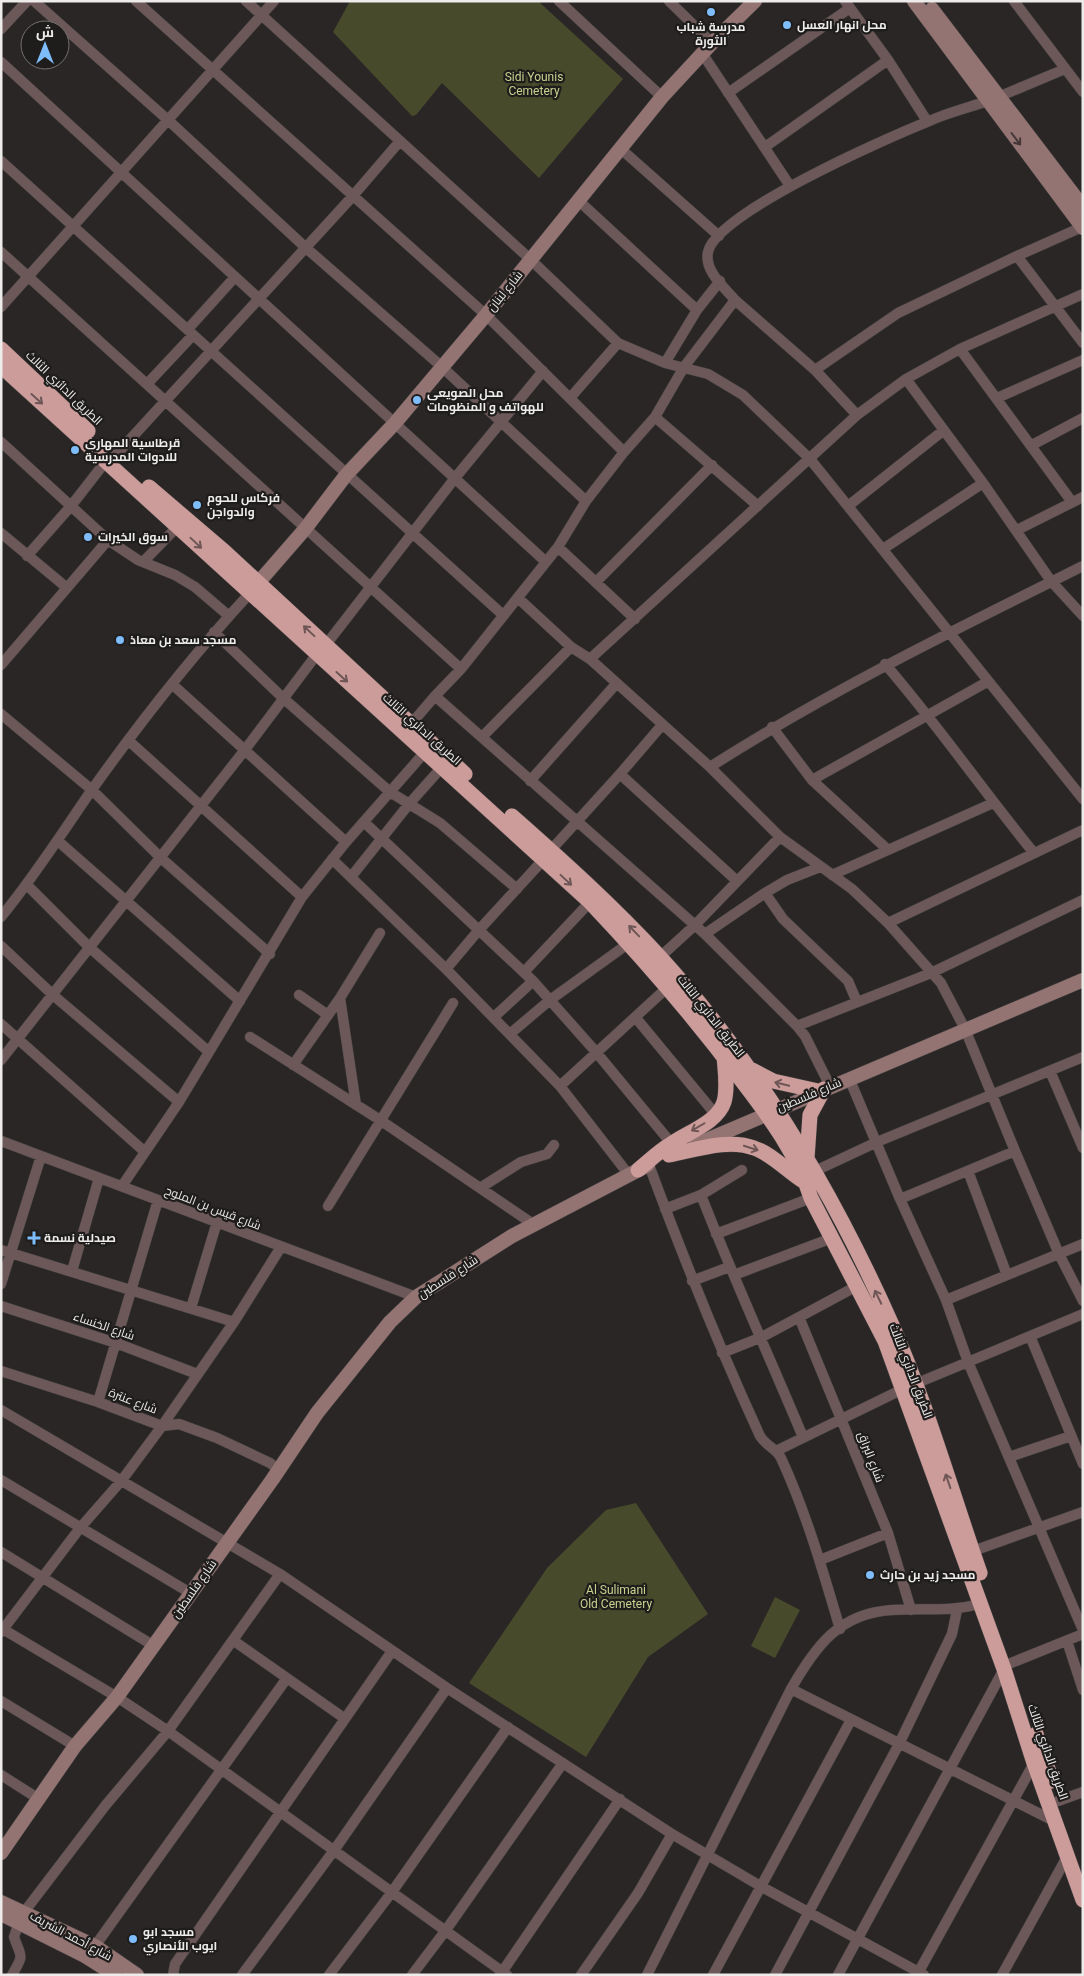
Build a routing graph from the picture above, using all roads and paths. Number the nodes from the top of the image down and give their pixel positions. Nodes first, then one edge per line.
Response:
1 (27, 1) edge
2 (34, 1) edge
3 (136, 1) edge
4 (246, 1) edge
5 (274, 1) edge
6 (559, 1) edge
7 (669, 1) edge
8 (755, 1) edge
9 (914, 1) edge
10 (926, 1) edge
11 (1014, 1) edge
12 (848, 4) edge
13 (262, 15) junction
14 (1, 29) edge
15 (707, 48) junction
16 (888, 60) junction
17 (1, 62) edge
18 (1065, 69) junction
19 (213, 71) junction
20 (1083, 92) edge
21 (728, 93) junction
22 (662, 97) junction
23 (993, 99) junction
24 (168, 120) junction
25 (927, 121) junction
26 (400, 141) junction
27 (765, 147) junction
28 (621, 149) junction
29 (1, 161) edge
30 (121, 174) junction
31 (790, 186) junction
32 (352, 197) junction
33 (579, 201) junction
34 (1083, 207) edge
35 (75, 226) junction
36 (1083, 228) edge
37 (719, 236) junction
38 (306, 247) junction
39 (1, 252) edge
40 (1017, 256) junction
41 (530, 259) junction
42 (28, 277) junction
43 (235, 277) junction
44 (720, 282) junction
45 (1083, 294) edge
46 (259, 299) junction
47 (735, 300) junction
48 (1054, 306) junction
49 (1, 307) edge
50 (696, 310) junction
51 (486, 316) junction
52 (191, 332) junction
53 (618, 343) junction
54 (1083, 344) edge
55 (1, 349) edge
56 (960, 349) junction
57 (211, 352) junction
58 (1083, 360) edge
59 (665, 363) junction
60 (442, 366) junction
61 (684, 367) junction
62 (2, 368) edge
63 (815, 370) junction
64 (542, 371) junction
65 (906, 378) junction
66 (148, 383) junction
67 (570, 398) junction
68 (997, 398) junction
69 (165, 400) junction
70 (856, 415) junction
71 (655, 417) junction
72 (1083, 418) edge
73 (500, 421) junction
74 (395, 422) junction
75 (944, 430) junction
76 (1, 442) edge
77 (1032, 445) junction
78 (624, 452) junction
79 (110, 459) junction
80 (810, 459) junction
81 (712, 466) junction
82 (346, 475) junction
83 (455, 478) junction
84 (983, 483) junction
85 (1083, 497) edge
86 (586, 502) junction
87 (1072, 502) junction
88 (71, 506) junction
89 (758, 506) junction
90 (848, 506) junction
91 (178, 526) junction
92 (305, 528) junction
93 (1017, 530) junction
94 (412, 534) junction
95 (2, 535) edge
96 (108, 540) junction
97 (558, 547) junction
98 (883, 549) junction
99 (27, 556) junction
100 (143, 562) junction
101 (546, 562) junction
102 (1083, 566) edge
103 (597, 581) junction
104 (1051, 582) junction
105 (371, 586) junction
106 (66, 587) junction
107 (254, 588) junction
108 (518, 598) junction
109 (504, 615) junction
110 (229, 616) junction
111 (1083, 616) edge
112 (635, 619) junction
113 (214, 632) junction
114 (948, 633) junction
115 (571, 647) junction
116 (321, 650) junction
117 (590, 659) junction
118 (885, 664) junction
119 (1, 665) edge
120 (461, 669) junction
121 (988, 682) junction
122 (172, 684) junction
123 (616, 684) junction
124 (435, 696) junction
125 (283, 698) junction
126 (1, 714) edge
127 (928, 714) junction
128 (411, 724) junction
129 (662, 725) junction
130 (772, 727) junction
131 (482, 737) junction
132 (129, 741) junction
133 (244, 751) junction
134 (424, 752) junction
135 (442, 767) junction
136 (710, 767) junction
137 (620, 774) junction
138 (812, 780) junction
139 (530, 781) junction
140 (92, 790) junction
141 (390, 792) junction
142 (1083, 799) edge
143 (993, 803) junction
144 (409, 804) junction
145 (200, 806) junction
146 (579, 820) junction
147 (364, 822) junction
148 (1083, 830) edge
149 (780, 837) junction
150 (381, 838) junction
151 (58, 841) junction
152 (346, 842) junction
153 (888, 850) junction
154 (1034, 853) junction
155 (547, 854) junction
156 (161, 858) junction
157 (332, 859) junction
158 (820, 867) junction
159 (832, 875) junction
160 (351, 878) junction
161 (737, 881) junction
162 (27, 886) junction
163 (517, 889) junction
164 (765, 893) junction
165 (302, 897) junction
166 (125, 900) junction
167 (1083, 900) edge
168 (590, 902) junction
169 (1, 917) edge
170 (888, 923) junction
171 (694, 926) junction
172 (478, 930) junction
173 (380, 933) dead end
174 (705, 934) junction
175 (629, 943) junction
176 (1, 946) edge
177 (89, 947) junction
178 (270, 954) junction
179 (660, 957) junction
180 (446, 969) junction
181 (524, 972) junction
182 (931, 973) junction
183 (1083, 980) edge
184 (533, 981) junction
185 (669, 986) junction
186 (53, 995) junction
187 (299, 995) dead end
188 (340, 998) junction
189 (550, 1000) junction
190 (240, 1002) junction
191 (857, 1002) junction
192 (453, 1003) dead end
193 (328, 1014) junction
194 (494, 1017) junction
195 (636, 1018) junction
196 (1, 1024) edge
197 (797, 1026) junction
198 (965, 1029) junction
199 (510, 1033) junction
200 (250, 1037) dead end
201 (18, 1040) junction
202 (209, 1052) junction
203 (596, 1052) junction
204 (724, 1056) junction
205 (1083, 1057) edge
206 (1, 1060) edge
207 (293, 1065) junction
208 (748, 1068) junction
209 (1050, 1071) junction
210 (849, 1078) junction
211 (560, 1086) junction
212 (824, 1089) junction
213 (992, 1095) junction
214 (179, 1102) junction
215 (356, 1105) junction
216 (772, 1111) junction
217 (716, 1115) junction
218 (380, 1120) junction
219 (1078, 1123) edge
220 (1, 1141) edge
221 (877, 1142) junction
222 (554, 1145) dead end
223 (1083, 1148) edge
224 (670, 1149) junction
225 (145, 1152) junction
226 (1015, 1152) junction
227 (41, 1156) junction
228 (807, 1158) junction
229 (638, 1170) junction
230 (742, 1170) dead end
231 (968, 1171) junction
232 (811, 1177) junction
233 (99, 1178) junction
234 (122, 1186) junction
235 (480, 1188) junction
236 (701, 1195) junction
237 (811, 1198) junction
238 (900, 1199) junction
239 (158, 1200) junction
240 (328, 1206) dead end
241 (665, 1209) junction
242 (217, 1222) junction
243 (534, 1224) junction
244 (716, 1234) junction
245 (832, 1238) junction
246 (1083, 1244) edge
247 (281, 1247) junction
248 (6, 1252) edge
249 (1059, 1254) junction
250 (72, 1271) junction
251 (731, 1271) junction
252 (1007, 1275) junction
253 (692, 1280) junction
254 (1, 1284) edge
255 (857, 1286) junction
256 (132, 1289) junction
257 (416, 1297) junction
258 (946, 1300) junction
259 (1083, 1302) edge
260 (1, 1306) edge
261 (191, 1308) junction
262 (1083, 1314) edge
263 (799, 1317) junction
264 (234, 1322) junction
265 (1030, 1336) junction
266 (762, 1338) junction
267 (116, 1343) junction
268 (722, 1353) junction
269 (968, 1362) junction
270 (1, 1371) edge
271 (197, 1374) junction
272 (909, 1386) junction
273 (98, 1402) junction
274 (1, 1410) edge
275 (843, 1419) junction
276 (162, 1426) junction
277 (1071, 1436) junction
278 (802, 1437) junction
279 (776, 1451) junction
280 (1009, 1457) junction
281 (1083, 1464) edge
282 (279, 1470) junction
283 (1, 1480) edge
284 (122, 1480) junction
285 (1083, 1512) edge
286 (80, 1528) junction
287 (1039, 1528) junction
288 (888, 1533) junction
289 (227, 1542) junction
290 (972, 1551) junction
291 (1, 1552) edge
292 (820, 1560) junction
293 (280, 1574) junction
294 (42, 1578) junction
295 (192, 1594) junction
296 (980, 1604) junction
297 (911, 1610) junction
298 (957, 1610) junction
299 (840, 1628) junction
300 (2, 1630) edge
301 (1083, 1630) edge
302 (1083, 1634) edge
303 (234, 1641) junction
304 (1067, 1641) junction
305 (154, 1646) junction
306 (392, 1651) junction
307 (1008, 1666) junction
308 (286, 1678) junction
309 (447, 1688) junction
310 (791, 1689) junction
311 (1083, 1690) edge
312 (118, 1697) junction
313 (1, 1701) edge
314 (344, 1718) junction
315 (851, 1720) junction
316 (508, 1727) junction
317 (168, 1731) junction
318 (898, 1744) junction
319 (75, 1746) junction
320 (563, 1763) junction
321 (1034, 1763) junction
322 (223, 1769) junction
323 (950, 1770) junction
324 (1, 1776) edge
325 (1083, 1792) edge
326 (39, 1799) junction
327 (620, 1799) junction
328 (1014, 1802) junction
329 (1058, 1802) junction
330 (279, 1811) junction
331 (1057, 1822) junction
332 (672, 1834) junction
333 (2, 1849) edge
334 (335, 1850) junction
335 (1068, 1855) junction
336 (708, 1856) junction
337 (1083, 1875) edge
338 (762, 1887) junction
339 (392, 1892) junction
340 (1083, 1900) edge
341 (1, 1902) edge
342 (809, 1912) junction
343 (1, 1914) edge
344 (22, 1917) junction
345 (446, 1930) junction
346 (858, 1938) junction
347 (95, 1946) junction
348 (503, 1974) edge
349 (920, 1974) edge
350 (12, 1975) edge
351 (115, 1975) edge
352 (137, 1975) edge
353 (173, 1975) edge
354 (242, 1975) edge
355 (329, 1975) edge
356 (412, 1975) edge
357 (581, 1975) edge
358 (647, 1975) edge
359 (713, 1975) edge
360 (775, 1975) edge
361 (838, 1975) edge
362 (1002, 1975) edge

1 - 14 street
2 - 24 street
3 - 19 street
4 - 13 street
5 - 13 street
6 - 22 street
7 - 15 street
8 - 15 street, شارع لبنان
9 - 23 street
10 - 23 street
11 - 18 street
12 - 16 street
12 - 21 street
13 - 19 street
13 - 26 street
15 - 21 street
15 - 22 street, شارع لبنان
16 - 25 street
16 - 27 street
17 - 30 street
18 - 20 street
18 - 23 street
19 - 24 street
19 - 32 street
21 - 27 street
22 - 28 street, شارع لبنان
23 - 25 street
23 - 34 street
23 -> 36 street
24 - 30 street
24 - 38 street
25 - 31 street
26 - 32 street
26 - 41 street
27 - 31 street
28 - 33 street, شارع لبنان
28 - 37 street
29 - 35 street
30 - 35 street
30 - 43 street
31 - 37 street
32 - 38 street
32 - 51 street
33 - 41 street, شارع لبنان
33 - 50 street
35 - 42 street
35 - 52 street
36 - 40 street
37 - 44 street
38 - 46 street
38 - 60 street
39 - 42 street
40 - 48 street
40 - 63 street
41 - 51 street, شارع لبنان
41 - 53 street
42 - 49 street
42 - 66 street
43 - 46 street
43 - 52 street
44 - 47 street
44 - 50 street
45 - 48 street
46 - 57 street
46 - 74 street
47 - 61 street
47 - 63 street
48 - 54 street
48 - 56 street
50 - 59 street
51 - 60 street, شارع لبنان
51 - 64 street
52 - 57 street
52 - 66 street
53 - 59 street
53 - 67 street
55 - 79 highway, الطريق الدائري الثالث
56 - 65 street
56 - 68 street
57 - 69 street
57 - 82 street
58 - 68 street
59 - 61 street
60 - 73 street
60 - 74 street, شارع لبنان
61 - 71 street
61 - 80 street
62 -> 79 highway, الطريق الدائري الثالث
63 - 70 street
64 - 67 street
64 - 73 street
65 - 70 street
65 - 75 street
66 - 69 street
67 - 78 street
68 - 77 street
69 - 79 street
69 - 92 street
70 - 80 street
71 - 78 street
71 - 81 street
72 - 77 street
73 - 83 street
73 - 86 street
74 - 82 street, شارع لبنان
74 - 83 street
75 - 84 street
75 - 90 street
76 - 88 street
77 - 87 street
78 - 86 street
79 - 88 street
79 - 91 highway, الطريق الدائري الثالث
79 - 107 highway, الطريق الدائري الثالث
80 - 89 street
80 - 90 street
81 - 89 street
81 - 103 street
82 - 92 street, شارع لبنان
82 - 94 street
83 - 94 street
83 - 101 street
84 - 93 street
84 - 98 street
85 - 87 street
86 - 97 street
87 - 93 street
88 - 96 street
88 - 99 street
89 - 112 street
90 - 98 street
91 - 100 street
91 -> 107 highway, الطريق الدائري الثالث
92 - 105 street
92 - 107 street, شارع لبنان
93 - 104 street
94 - 105 street
94 - 109 street
95 - 99 street
96 - 100 street
96 - 106 street
97 - 101 street
97 - 103 street
98 - 114 street
99 - 106 street
100 - 110 street
101 - 108 street
102 - 104 street
103 - 112 street
104 - 111 street
104 - 114 street
105 - 116 street
105 - 120 street
106 - 119 street
107 - 110 street
107 - 116 highway, الطريق الدائري الثالث
108 - 109 street
108 - 115 street
109 - 120 street
110 - 113 street
112 - 117 street
113 - 122 street
113 - 125 street
114 - 118 street
114 - 121 street
115 - 117 street
115 - 131 street
116 - 125 street
116 - 128 highway, الطريق الدائري الثالث
116 -> 134 highway, الطريق الدائري الثالث
117 - 123 street
118 - 127 street
118 - 130 street
120 - 124 street
121 - 127 street
121 - 142 street
122 - 132 street
122 - 133 street
123 - 129 street
123 - 139 street
124 - 128 street
124 - 131 street
125 - 133 street
125 - 141 street
126 - 140 street
127 - 138 street
127 - 143 street
128 - 155 highway, الطريق الدائري الثالث
129 - 136 street
129 - 137 street
130 - 136 street
130 - 138 street
131 - 139 street
132 - 140 street
132 - 145 street
133 - 145 street
133 - 152 street
134 - 135 highway, الطريق الدائري الثالث
134 - 141 street
135 - 144 street
135 - 155 highway, الطريق الدائري الثالث
136 - 149 street
137 - 146 street
137 - 161 street
138 - 153 street
139 - 146 street
140 - 151 street
140 - 156 street
141 - 144 street
141 - 147 street
143 - 153 street
143 - 154 street
144 - 150 street
144 - 163 street
145 - 156 street
145 - 165 street
146 - 155 street
146 - 171 street
147 - 150 street
147 - 152 street
148 - 154 street
149 - 158 street
149 - 161 street
150 - 160 street
150 - 172 street
151 - 162 street
151 - 166 street
152 - 157 street
153 - 159 street
154 - 170 street
155 - 163 street
155 -> 168 highway, الطريق الدائري الثالث
179 -> 155 highway, الطريق الدائري الثالث
156 - 166 street
156 - 178 street
157 - 160 street
157 - 165 street
158 - 159 street
158 - 164 street
159 - 170 street
160 - 180 street
161 - 171 street
162 - 169 street
162 - 177 street
163 - 172 street
164 - 174 street
164 - 191 street
165 - 178 street
166 - 177 street
166 - 190 street
167 - 182 street
168 - 175 highway, الطريق الدائري الثالث
168 - 181 street
170 - 182 street
171 - 174 street
171 - 179 street
172 - 180 street
172 - 181 street
173 - 188 street
174 - 197 street
175 - 185 highway, الطريق الدائري الثالث
175 - 189 street
176 - 186 street
177 - 186 street
177 - 202 street
178 - 190 street
179 - 208 highway, الطريق الدائري الثالث
180 - 194 street
181 - 184 street
182 - 191 street
182 - 198 street
183 - 198 street, شارع فلسطين
184 - 189 street
184 - 194 street
185 - 195 street
185 - 204 highway, الطريق الدائري الثالث
186 - 201 street
186 - 214 street
187 - 193 street
188 - 193 street
188 - 215 street
189 - 199 street
189 - 203 street
190 - 202 street
191 - 197 street
192 - 218 street
193 - 207 street
194 - 199 street
195 - 203 street
195 - 217 street
196 - 201 street
197 - 212 street
198 - 210 street, شارع فلسطين
198 - 213 street
199 - 211 street
200 - 207 street
201 - 206 street
201 - 225 street
202 - 214 street
203 - 211 street
203 - 224 street
204 - 216 highway, الطريق الدائري الثالث
204 - 217 highway
205 - 209 street
207 - 215 street
212 -> 208 highway
208 - 216 highway, الطريق الدائري الثالث
209 - 213 street
209 - 219 street
210 - 212 street, شارع فلسطين
210 - 221 street
211 - 229 street
212 - 216 street, شارع فلسطين
212 - 228 highway
213 - 221 street
213 - 226 street
214 - 225 street
215 - 218 street
216 - 224 street, شارع فلسطين
216 - 228 highway, الطريق الدائري الثالث
216 - 232 highway, الطريق الدائري الثالث
217 -> 224 highway
218 - 235 street
218 - 240 street
219 - 223 street
220 - 227 street, شارع قيس بن الملوح
221 - 232 street
221 - 238 street
222 - 235 street
224 - 229 highway
224 -> 232 highway
225 - 234 street
226 - 231 street
226 - 249 street
227 - 233 street, شارع قيس بن الملوح
227 - 248 street
228 - 232 highway, الطريق الدائري الثالث
229 - 241 street
229 - 243 street, شارع فلسطين
230 - 236 street
231 - 238 street
231 - 252 street
232 - 237 highway, الطريق الدائري الثالث
272 -> 232 highway, الطريق الدائري الثالث
233 - 234 street, شارع قيس بن الملوح
233 - 250 street
234 - 239 street, شارع قيس بن الملوح
235 - 243 street
236 - 241 street
236 - 244 street
237 - 244 street
237 - 245 highway, الطريق الدائري الثالث
238 - 258 street
239 - 242 street, شارع قيس بن الملوح
239 - 256 street
241 - 253 street
242 - 247 street, شارع قيس بن الملوح
242 - 261 street
243 - 257 street, شارع فلسطين
244 - 251 street
245 - 251 street
245 - 255 highway, الطريق الدائري الثالث
246 - 249 street
247 - 257 street, شارع قيس بن الملوح
247 - 264 street
248 - 250 street
248 - 254 street
249 - 252 street
249 - 259 street
250 - 256 street
251 - 253 street
251 - 266 street
252 - 258 street
253 - 268 street
255 - 263 street
255 - 272 highway, الطريق الدائري الثالث
256 - 261 street
256 - 267 street
257 - 282 street, شارع فلسطين
258 - 269 street
260 - 267 street, شارع الخنساء
261 - 264 street
262 - 265 street
263 - 266 street
263 - 275 street, شارع البراق
264 - 271 street
265 - 269 street
265 - 277 street
266 - 268 street
266 - 278 street
267 - 271 street, شارع الخنساء
267 - 273 street
268 - 279 street
269 - 272 street
269 - 280 street
270 - 273 street, شارع عنترة
271 - 276 street
272 - 275 street
290 -> 272 highway, الطريق الدائري الثالث
272 - 296 highway, الطريق الدائري الثالث
273 - 276 street, شارع عنترة
274 - 284 street
275 - 278 street
275 - 288 street, شارع البراق
276 - 282 street, شارع عنترة
276 - 284 street
277 - 280 street
277 - 281 street
278 - 279 street
279 - 292 street
280 - 287 street
282 - 289 street, شارع فلسطين
283 - 286 street
284 - 286 street
284 - 289 street
285 - 287 street
286 - 294 street
286 - 295 street
287 - 290 street
287 - 301 street
288 - 292 street
288 - 297 street, شارع البراق
289 - 293 street
289 - 295 street, شارع فلسطين
290 - 307 highway, الطريق الدائري الثالث
291 - 294 street
292 - 299 street
293 - 303 street
293 - 306 street
294 - 300 street
294 - 305 street
295 - 305 street, شارع فلسطين
296 - 298 street
296 - 307 highway, الطريق الدائري الثالث
297 - 298 street
297 - 299 street
298 - 318 street
299 - 310 street
300 - 312 street
302 - 304 street
303 - 308 street
303 - 317 street
304 - 307 street
304 - 311 street
305 - 312 street, شارع فلسطين
306 - 309 street
306 - 314 street
307 - 321 highway, الطريق الدائري الثالث
307 - 323 street
307 - 329 highway, الطريق الدائري الثالث
308 - 314 street
308 - 322 street
309 - 316 street
309 - 334 street
310 - 315 street
310 - 336 street
312 - 317 street
312 - 319 street, شارع فلسطين
313 - 319 street
314 - 330 street
315 - 318 street
315 - 338 street
316 - 320 street
316 - 339 street
317 - 322 street
317 - 344 street
318 - 323 street
318 - 342 street
319 - 326 street, شارع فلسطين
320 - 327 street
320 - 345 street
321 - 328 street
321 - 331 highway, الطريق الدائري الثالث
322 - 330 street
322 - 347 street
323 - 328 street
323 - 346 street
324 - 326 street
325 - 329 street
326 - 333 street, شارع فلسطين
327 - 332 street
327 - 348 street
328 - 331 street
328 - 349 street
329 - 337 highway, الطريق الدائري الثالث
330 - 334 street
330 - 353 street
331 - 335 highway, الطريق الدائري الثالث
332 - 336 street
332 - 357 street
334 - 339 street
334 - 354 street
335 - 340 highway, الطريق الدائري الثالث
335 - 362 street
336 - 338 street
336 - 358 street
338 - 342 street
338 - 359 street
339 - 345 street
339 - 355 street
341 - 344 street, شارع أحمد الشريف
342 - 346 street
342 - 360 street
343 - 344 street, شارع أحمد الشريف
344 - 347 street, شارع أحمد الشريف
344 - 350 street
344 - 351 street, شارع أحمد الشريف
345 - 348 street
345 - 356 street
346 - 349 street
346 - 361 street
347 - 352 street, شارع أحمد الشريف

